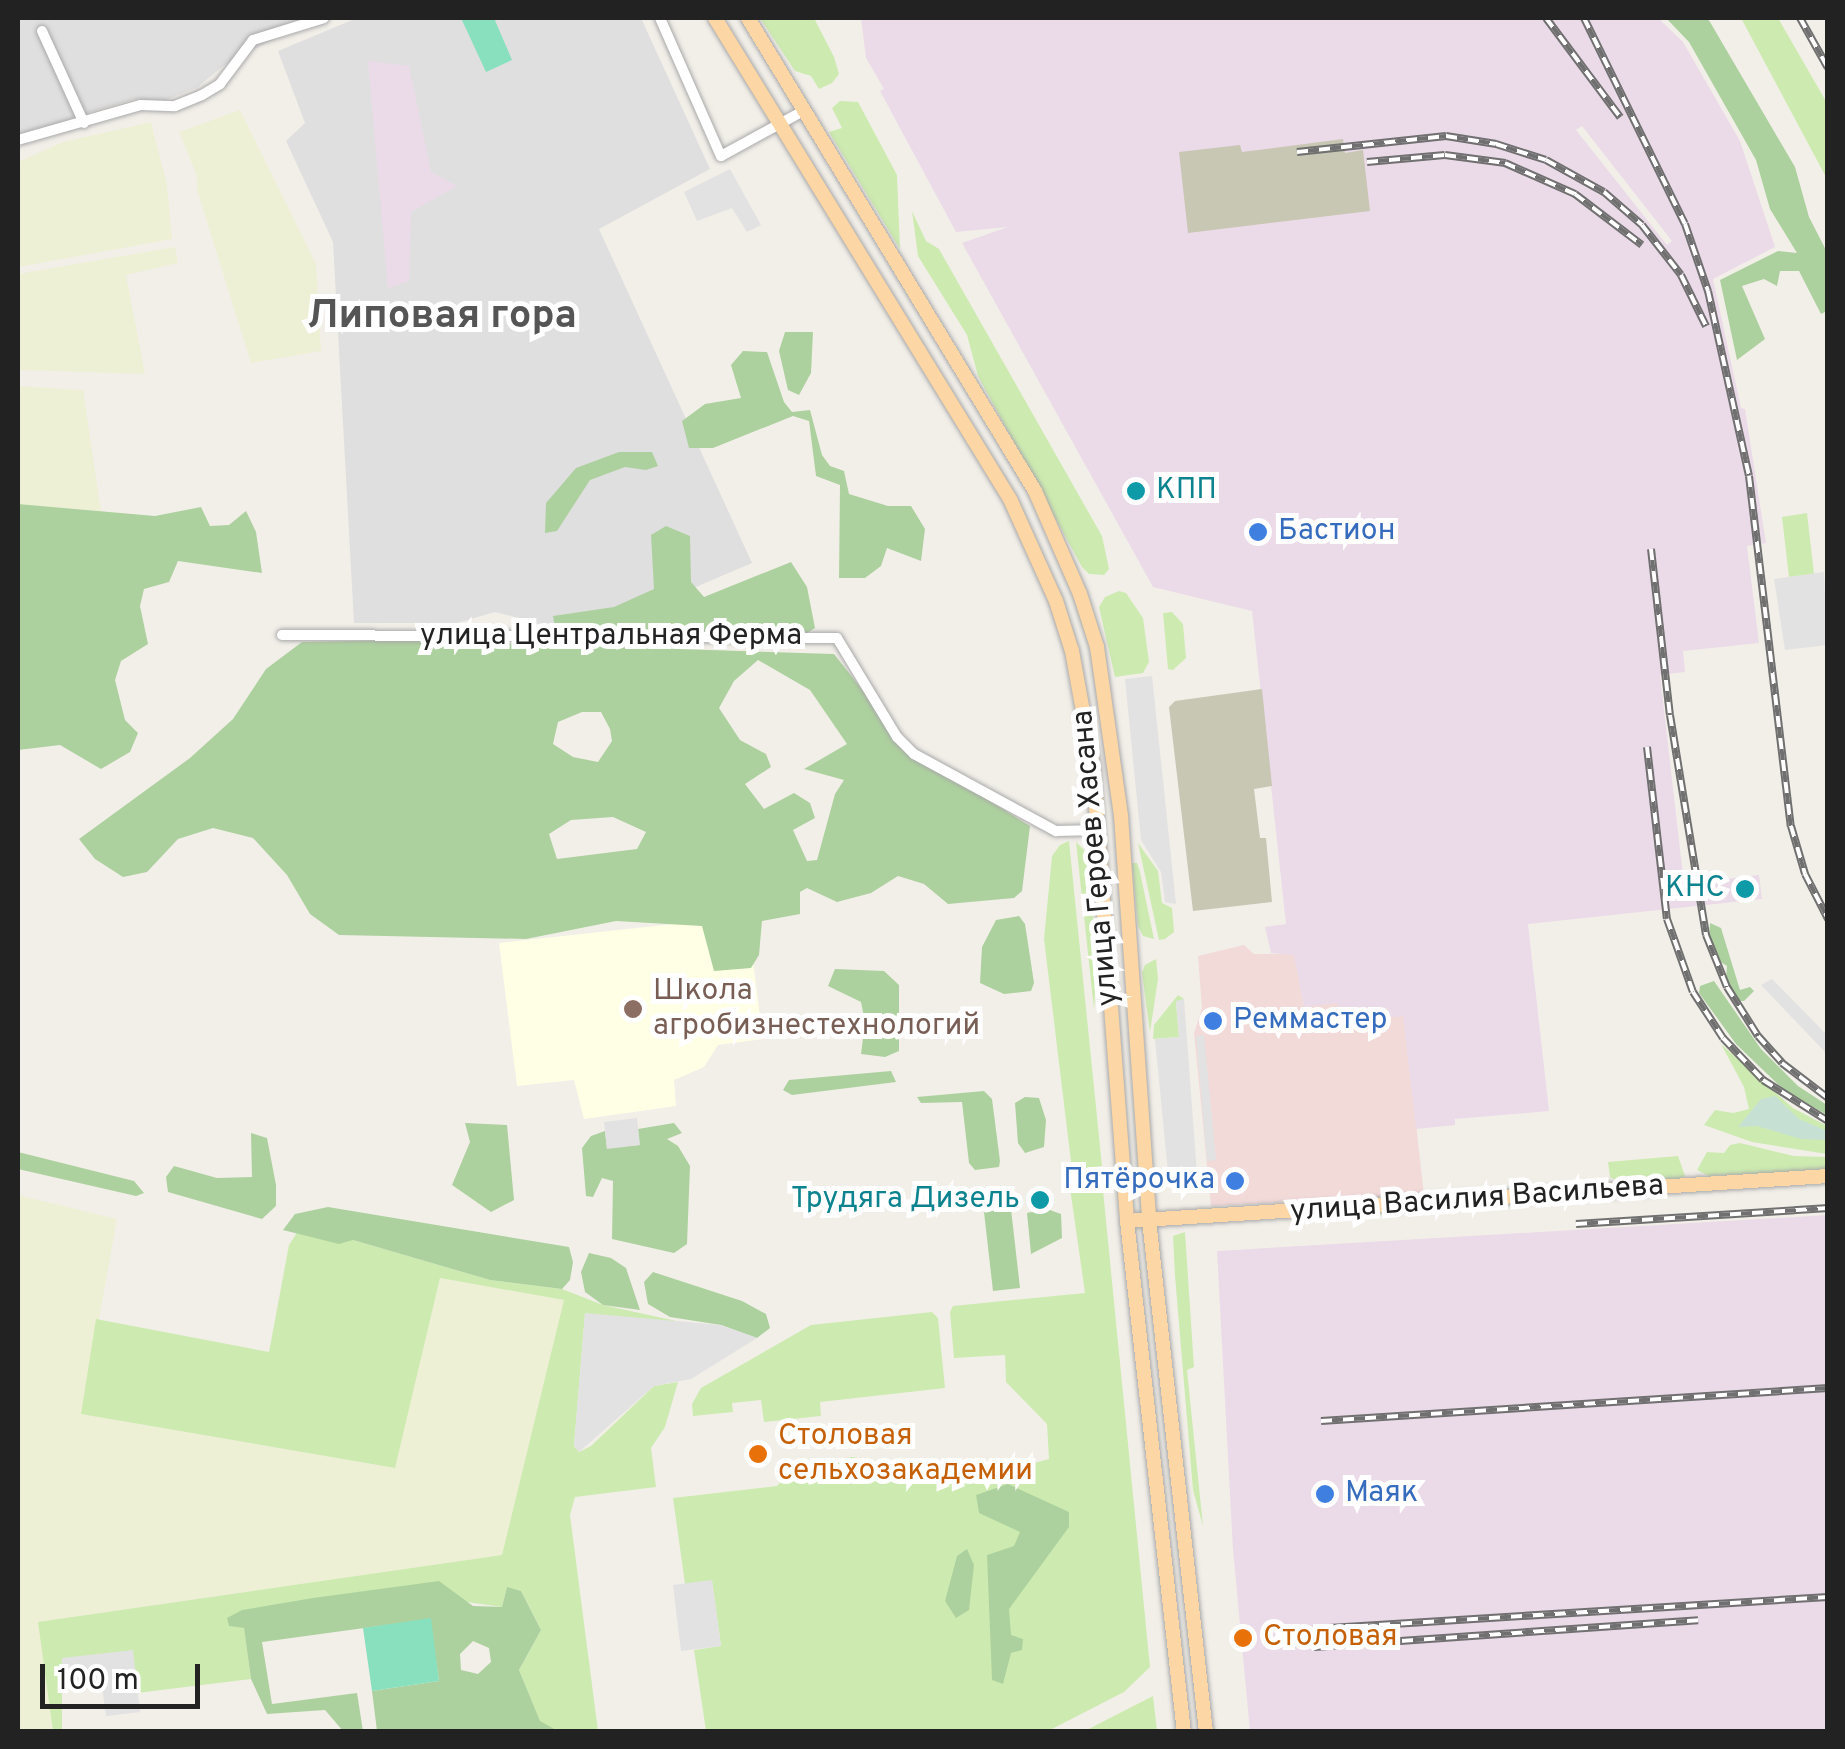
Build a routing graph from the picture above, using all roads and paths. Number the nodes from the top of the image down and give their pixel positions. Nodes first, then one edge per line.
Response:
1 (324, 18) edge
2 (660, 18) edge
3 (715, 18) edge
4 (748, 18) edge
5 (42, 30) dead end
6 (805, 110) junction
7 (84, 122) junction
8 (784, 124) junction
9 (18, 140) edge
10 (282, 635) dead end
11 (1098, 830) junction
12 (1828, 1176) edge
13 (1150, 1220) junction
14 (1127, 1222) junction
15 (1184, 1732) edge
16 (1206, 1732) edge

1 - 7 street
2 - 8 street
3 - 8 main road, улица Героев Хасана
4 - 6 main road, улица Героев Хасана
5 - 7 street
6 - 8 street
6 - 13 main road, улица Героев Хасана
7 - 9 street
8 - 11 main road, улица Героев Хасана
10 - 11 street, улица Центральная Ферма
11 - 14 main road, улица Героев Хасана
12 - 13 main road, улица Василия Васильева
13 - 14 main road, улица Василия Васильева
13 - 16 main road, улица Героев Хасана
14 - 15 main road, улица Героев Хасана

